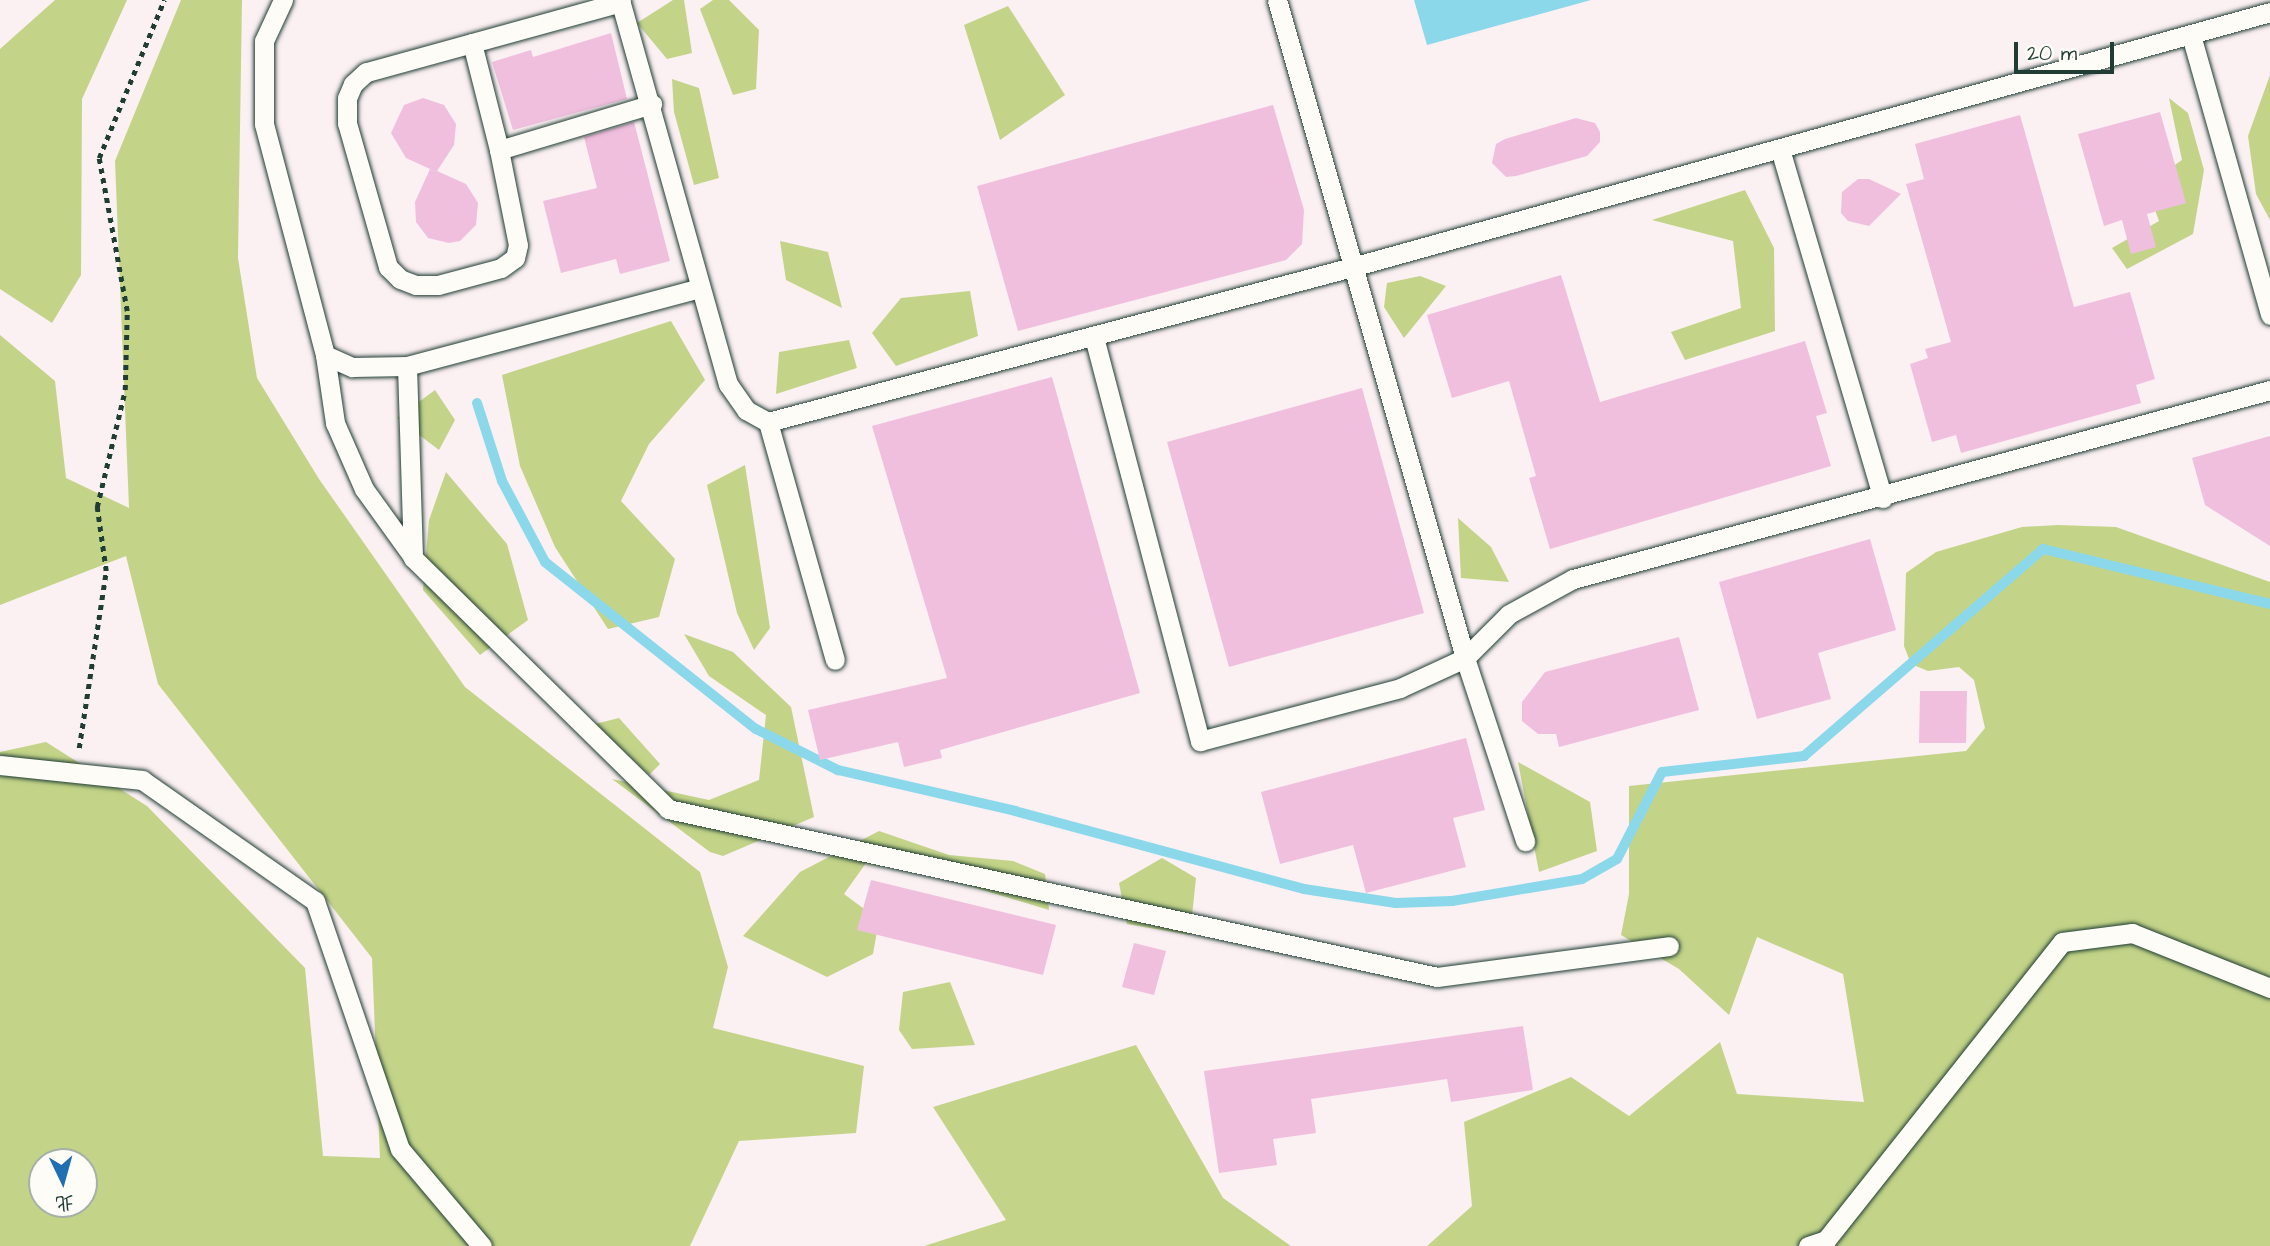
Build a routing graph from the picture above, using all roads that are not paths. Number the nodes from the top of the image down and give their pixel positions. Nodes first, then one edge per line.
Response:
1 (283, 0) edge
2 (1277, 0) edge
3 (621, 1) edge
4 (2270, 12) edge
5 (2191, 35) junction
6 (472, 43) junction
7 (652, 104) junction
8 (1780, 149) junction
9 (499, 150) junction
10 (1352, 267) junction
11 (701, 288) junction
12 (2270, 315) edge
13 (1094, 337) junction
14 (325, 355) junction
15 (407, 366) junction
16 (2270, 390) edge
17 (768, 422) junction
18 (1883, 498) junction
19 (413, 558) junction
20 (1465, 658) junction
21 (835, 660) dead end
22 (0, 765) edge
23 (1525, 841) dead end
24 (1669, 946) dead end
25 (2270, 988) edge
26 (482, 1246) edge
27 (1808, 1246) edge

1 - 14 lane
2 - 10 lane
3 - 6 lane
3 - 7 lane
4 - 5 lane
5 - 8 lane
5 - 12 lane
6 - 9 lane
6 - 9 lane
7 - 9 lane
7 - 11 lane
8 - 10 lane
8 - 18 lane
10 - 13 lane
10 - 20 lane
11 - 15 lane
11 - 17 lane
13 - 17 lane
13 - 20 lane
14 - 15 lane
14 - 19 lane
15 - 19 lane
16 - 18 lane
17 - 21 lane
18 - 20 lane
19 - 24 lane
20 - 23 lane
22 - 26 lane
25 - 27 lane

